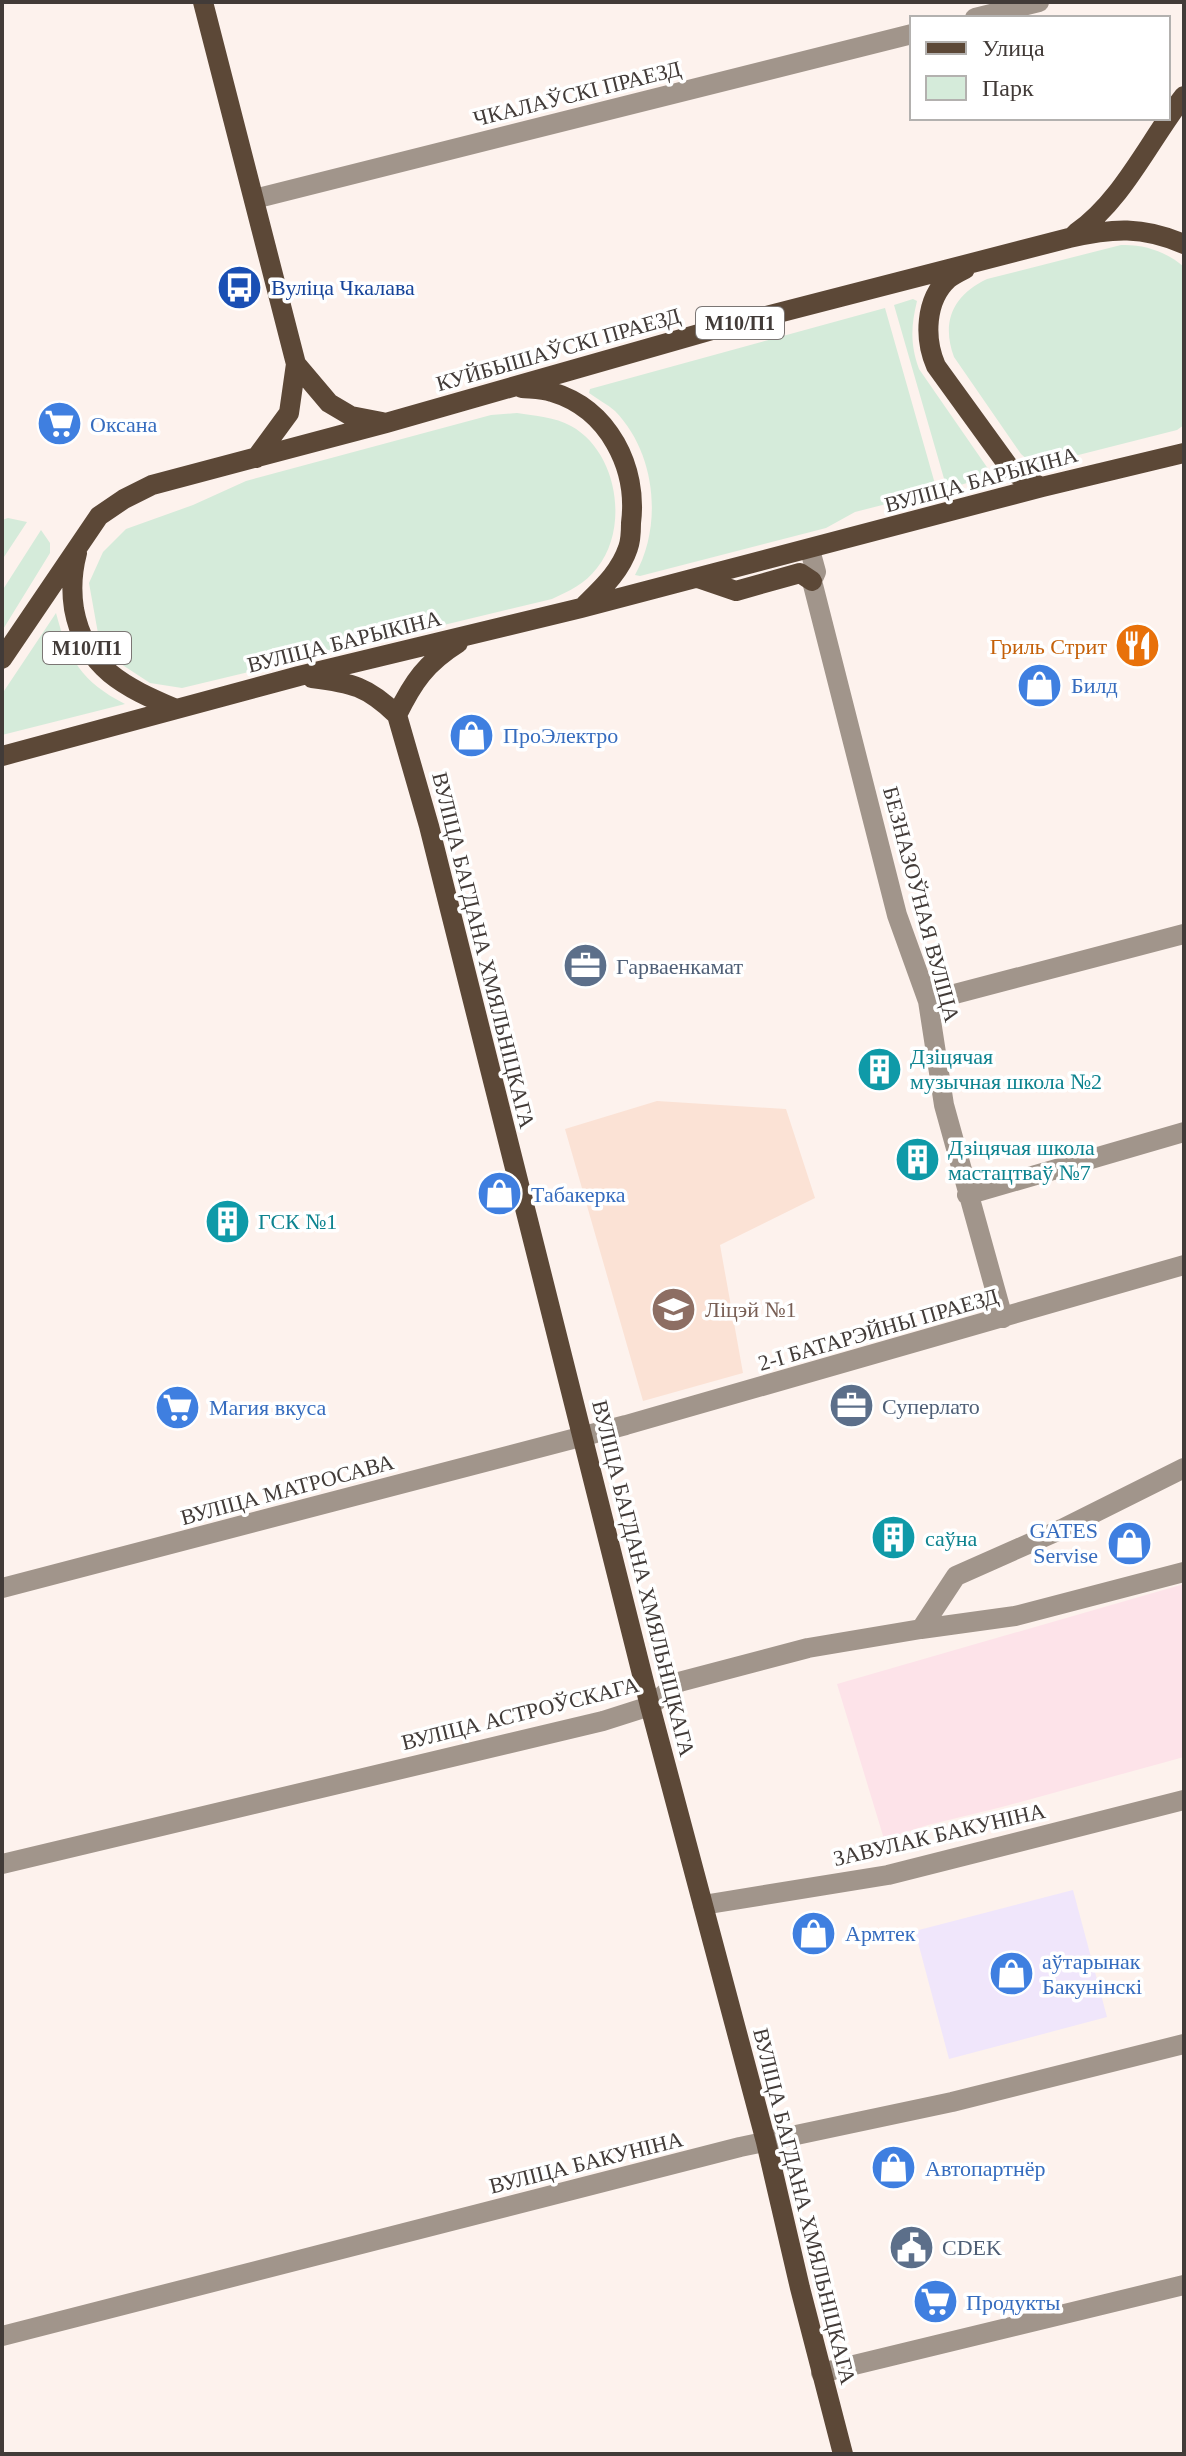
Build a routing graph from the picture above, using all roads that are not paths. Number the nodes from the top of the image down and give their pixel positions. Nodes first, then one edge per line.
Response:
1 (205, 2) edge
2 (1039, 2) edge
3 (983, 16) edge
4 (910, 35) edge
5 (1184, 96) edge
6 (1170, 115) edge
7 (1167, 120) edge
8 (254, 199) junction
9 (1069, 238) junction
10 (1184, 244) edge
11 (971, 264) junction
12 (296, 364) junction
13 (510, 387) junction
14 (386, 423) junction
15 (1183, 453) edge
16 (256, 458) junction
17 (1042, 487) junction
18 (81, 541) junction
19 (810, 550) junction
20 (698, 578) junction
21 (812, 581) junction
22 (581, 608) junction
23 (473, 634) junction
24 (2, 659) edge
25 (299, 676) junction
26 (176, 709) junction
27 (397, 715) junction
28 (2, 756) edge
29 (1184, 934) edge
30 (928, 1001) junction
31 (1184, 1132) edge
32 (967, 1195) junction
33 (1184, 1265) edge
34 (1003, 1318) junction
35 (584, 1436) junction
36 (1184, 1468) edge
37 (1184, 1572) edge
38 (2, 1588) edge
39 (921, 1629) junction
40 (650, 1706) junction
41 (1184, 1800) edge
42 (2, 1864) edge
43 (703, 1905) junction
44 (1184, 2044) edge
45 (766, 2142) junction
46 (1184, 2285) edge
47 (2, 2336) edge
48 (821, 2373) junction
49 (843, 2454) edge

1 - 8 main road
2 - 3 street
4 - 8 street, ЧКАЛАЎСКІ ПРАЕЗД
5 - 6 main road, М10/П1
7 - 9 main road, М10/П1
8 - 12 main road
9 - 10 main road, М10/П1
9 - 11 main road, КУЙБЫШАЎСКІ ПРАЕЗД / М10/П1
11 - 13 main road, КУЙБЫШАЎСКІ ПРАЕЗД / М10/П1
11 - 17 main road, М10/П1
12 - 14 main road
12 - 16 main road
13 - 14 main road, КУЙБЫШАЎСКІ ПРАЕЗД / М10/П1
13 - 22 main road, М10/П1
14 - 16 main road, М10/П1
15 - 17 main road, ВУЛІЦА БАРЫКІНА
16 - 18 main road, М10/П1
17 - 19 main road, ВУЛІЦА БАРЫКІНА
18 - 24 main road, М10/П1
18 - 26 main road, М10/П1
19 - 20 main road, ВУЛІЦА БАРЫКІНА
19 - 21 street, БЕЗНАЗОЎНАЯ ВУЛІЦА
20 - 21 main road
20 - 22 main road, ВУЛІЦА БАРЫКІНА
21 - 30 street, БЕЗНАЗОЎНАЯ ВУЛІЦА
22 - 23 main road, ВУЛІЦА БАРЫКІНА
23 - 25 main road, ВУЛІЦА БАРЫКІНА
23 - 27 main road
25 - 26 main road, ВУЛІЦА БАРЫКІНА
25 - 27 main road
26 - 28 main road, ВУЛІЦА БАРЫКІНА
27 - 35 main road, ВУЛІЦА БАГДАНА ХМЯЛЬНІЦКАГА
29 - 30 street
30 - 32 street, БЕЗНАЗОЎНАЯ ВУЛІЦА
31 - 32 street
32 - 34 street, БЕЗНАЗОЎНАЯ ВУЛІЦА
33 - 34 street, 2-І БАТАРЭЙНЫ ПРАЕЗД
34 - 35 street, 2-І БАТАРЭЙНЫ ПРАЕЗД
35 - 38 street, ВУЛІЦА МАТРОСАВА
35 - 40 main road, ВУЛІЦА БАГДАНА ХМЯЛЬНІЦКАГА
36 - 39 street
37 - 39 street, ВУЛІЦА АСТРОЎСКАГА
39 - 40 street, ВУЛІЦА АСТРОЎСКАГА
40 - 42 street, ВУЛІЦА АСТРОЎСКАГА
40 - 43 main road, ВУЛІЦА БАГДАНА ХМЯЛЬНІЦКАГА
41 - 43 street, ЗАВУЛАК БАКУНІНА
43 - 45 main road, ВУЛІЦА БАГДАНА ХМЯЛЬНІЦКАГА
44 - 45 street, ВУЛІЦА БАКУНІНА
45 - 47 street, ВУЛІЦА БАКУНІНА
45 - 48 main road, ВУЛІЦА БАГДАНА ХМЯЛЬНІЦКАГА
46 - 48 street
48 - 49 main road, ВУЛІЦА БАГДАНА ХМЯЛЬНІЦКАГА

